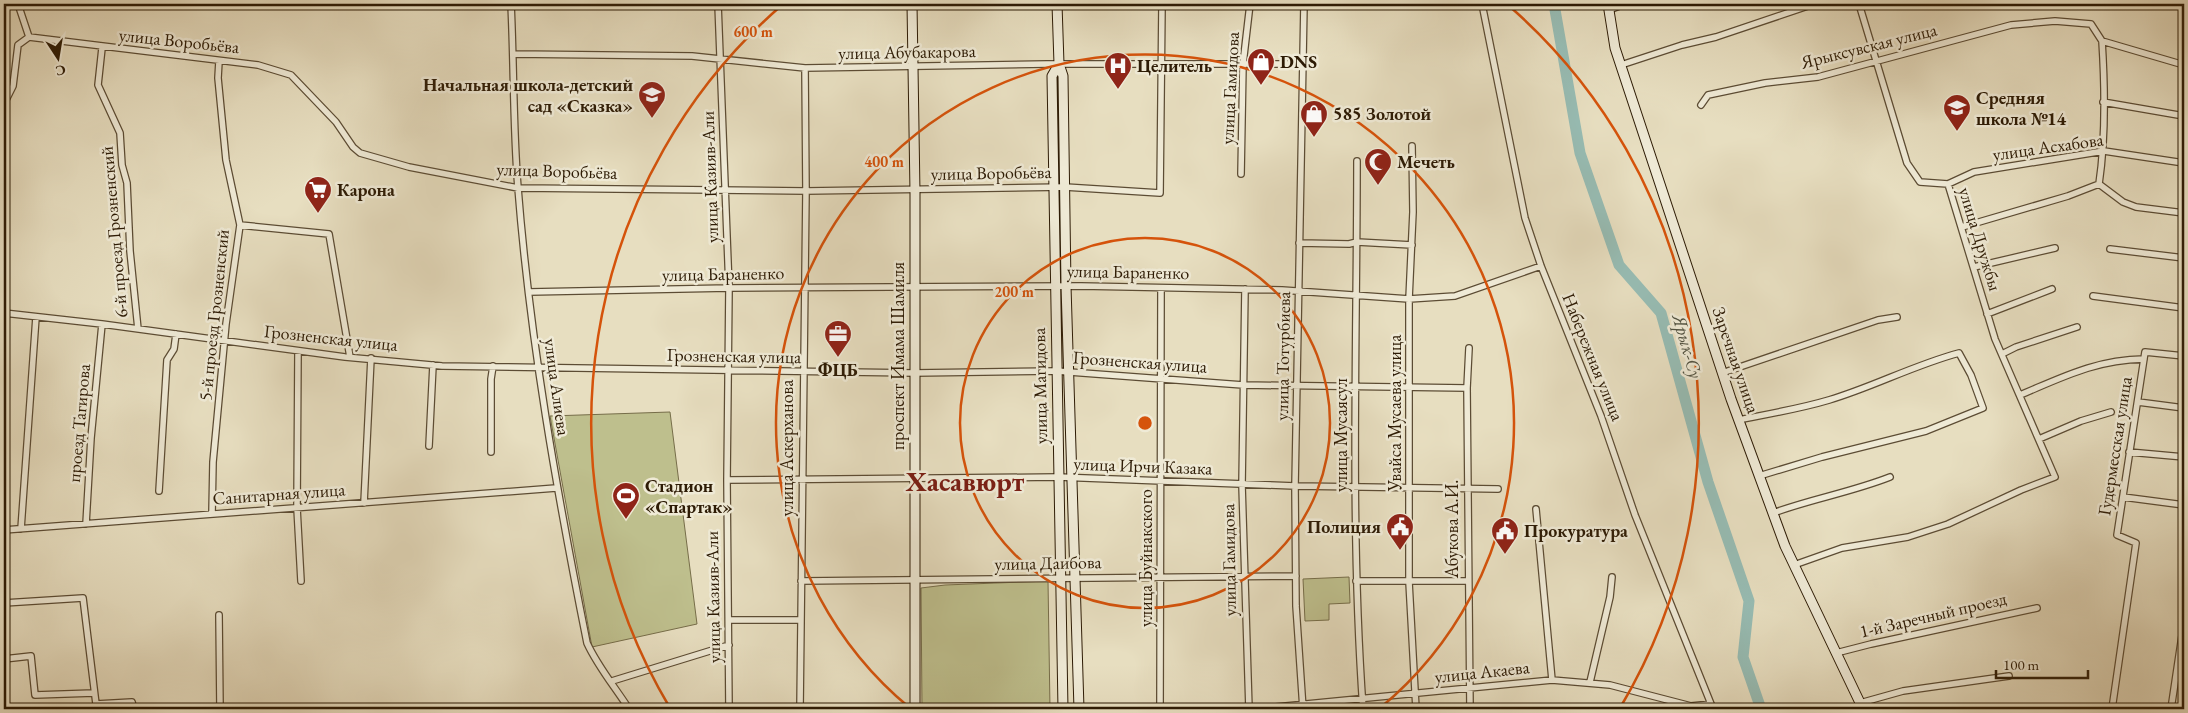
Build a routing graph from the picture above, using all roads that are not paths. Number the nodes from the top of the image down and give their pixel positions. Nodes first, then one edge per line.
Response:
1 (18, 4) edge
2 (510, 4) edge
3 (718, 4) edge
4 (912, 4) edge
5 (1058, 4) edge
6 (1162, 4) edge
7 (1250, 4) edge
8 (1304, 4) edge
9 (1482, 4) edge
10 (1625, 4) edge
11 (1814, 4) edge
12 (1858, 4) edge
13 (1608, 7) edge
14 (29, 37) junction
15 (2102, 41) junction
16 (102, 48) junction
17 (514, 54) junction
18 (721, 60) junction
19 (219, 61) junction
20 (1876, 61) junction
21 (1059, 64) junction
22 (1161, 64) junction
23 (1243, 64) junction
24 (1302, 64) junction
25 (1621, 65) junction
26 (2184, 65) edge
27 (912, 67) junction
28 (805, 68) junction
29 (2103, 102) junction
30 (4, 104) edge
31 (1701, 105) dead end
32 (2184, 116) edge
33 (1412, 146) dead end
34 (2104, 151) junction
35 (1357, 160) dead end
36 (2184, 163) edge
37 (1242, 174) dead end
38 (1948, 184) junction
39 (2099, 184) junction
40 (1053, 187) junction
41 (1065, 187) junction
42 (518, 188) junction
43 (914, 189) junction
44 (726, 190) junction
45 (806, 191) junction
46 (2184, 213) edge
47 (240, 225) junction
48 (1962, 227) junction
49 (1357, 242) junction
50 (1299, 244) junction
51 (1412, 245) junction
52 (2055, 248) dead end
53 (2110, 248) dead end
54 (2184, 258) edge
55 (1541, 266) junction
56 (1974, 267) junction
57 (1054, 286) junction
58 (1066, 286) junction
59 (914, 287) junction
60 (729, 288) junction
61 (804, 288) junction
62 (1161, 288) junction
63 (1245, 289) junction
64 (2052, 289) dead end
65 (1299, 291) junction
66 (529, 292) junction
67 (1357, 295) junction
68 (2093, 296) dead end
69 (1409, 299) junction
70 (2184, 308) edge
71 (4, 313) edge
72 (1987, 314) junction
73 (36, 317) junction
74 (1897, 317) dead end
75 (102, 324) junction
76 (2077, 327) dead end
77 (138, 329) junction
78 (176, 334) junction
79 (225, 341) junction
80 (1469, 348) dead end
81 (298, 350) junction
82 (2002, 354) junction
83 (2184, 356) edge
84 (350, 357) junction
85 (371, 358) junction
86 (2144, 359) junction
87 (433, 365) junction
88 (493, 366) junction
89 (540, 367) junction
90 (728, 370) junction
91 (1056, 371) junction
92 (803, 372) junction
93 (1069, 372) junction
94 (914, 373) junction
95 (1722, 373) junction
96 (1161, 379) junction
97 (1243, 385) junction
98 (1298, 386) junction
99 (1356, 386) junction
100 (1409, 387) junction
101 (1467, 388) junction
102 (2020, 395) junction
103 (2138, 402) junction
104 (2184, 408) edge
105 (2111, 412) dead end
106 (1738, 420) junction
107 (2039, 439) junction
108 (429, 446) dead end
109 (492, 452) dead end
110 (2130, 452) junction
111 (2184, 456) edge
112 (1759, 476) junction
113 (1058, 477) junction
114 (1890, 477) dead end
115 (1072, 478) junction
116 (914, 479) junction
117 (727, 480) junction
118 (803, 480) junction
119 (1161, 482) junction
120 (1242, 485) junction
121 (1295, 486) junction
122 (1355, 487) junction
123 (556, 488) junction
124 (1410, 488) junction
125 (1498, 488) dead end
126 (1467, 489) junction
127 (159, 491) dead end
128 (2123, 497) junction
129 (364, 503) junction
130 (2184, 505) edge
131 (297, 508) junction
132 (1536, 509) dead end
133 (1773, 512) junction
134 (212, 514) junction
135 (86, 524) junction
136 (21, 529) junction
137 (4, 530) edge
138 (1794, 565) junction
139 (1296, 576) junction
140 (1612, 577) dead end
141 (1060, 578) junction
142 (1074, 578) junction
143 (1160, 578) junction
144 (1244, 578) junction
145 (915, 580) junction
146 (301, 581) dead end
147 (801, 581) junction
148 (1468, 581) junction
149 (1356, 582) junction
150 (1409, 582) junction
151 (4, 603) edge
152 (2036, 608) dead end
153 (219, 615) dead end
154 (729, 620) junction
155 (801, 620) junction
156 (2184, 622) edge
157 (729, 646) junction
158 (1836, 653) junction
159 (4, 659) edge
160 (2009, 676) dead end
161 (1552, 680) junction
162 (612, 681) junction
163 (1590, 682) junction
164 (1469, 688) junction
165 (94, 693) junction
166 (1414, 694) junction
167 (1362, 699) junction
168 (1712, 706) edge
169 (1861, 706) edge
170 (96, 707) edge
171 (1303, 707) edge
172 (134, 709) edge
173 (220, 709) edge
174 (629, 709) edge
175 (729, 709) edge
176 (800, 709) edge
177 (915, 709) edge
178 (1062, 709) edge
179 (1079, 709) edge
180 (1160, 709) edge
181 (1248, 709) edge
182 (1254, 709) edge
183 (1363, 709) edge
184 (1416, 709) edge
185 (1470, 709) edge
186 (2112, 709) edge
187 (2171, 709) edge

1 - 14 street
2 - 17 street, улица Алиева
3 - 18 street, улица Казияв-Али
4 - 27 main road, проспект Имама Шамиля
5 - 21 main road, улица Магидова
6 - 22 street
7 - 23 street, улица Гамидова
8 - 24 street, улица Тотурбиева
9 - 55 street, Набережная улица
10 - 13 street, Заречная улица
11 - 25 street
12 - 20 street, улица Дружбы
13 - 25 main road, Заречная улица
14 - 16 street, улица Воробьёва
14 - 30 street
15 - 20 street, Ярыксувская улица
15 - 26 street
15 - 29 street
16 - 19 street, улица Воробьёва
16 - 77 street, 6-й проезд Грозненский
17 - 18 street, улица Абубакарова
17 - 42 street, улица Алиева
18 - 28 street, улица Абубакарова
18 - 44 street, улица Казияв-Али
19 - 42 street, улица Воробьёва
19 - 47 street, 5-й проезд Грозненский
20 - 31 street, Ярыксувская улица
20 - 38 street, улица Дружбы
21 - 22 street, улица Абубакарова
21 - 27 street, улица Абубакарова
21 - 40 main road, улица Магидова
21 - 41 main road, улица Магидова
22 - 23 street, улица Абубакарова
22 - 41 street, улица Воробьёва
23 - 24 street, улица Абубакарова
23 - 37 street, улица Гамидова
24 - 50 street, улица Тотурбиева
25 - 95 main road, Заречная улица
27 - 28 street, улица Абубакарова
27 - 43 main road, проспект Имама Шамиля
28 - 45 street, улица Аскерханова
29 - 32 street
29 - 34 street
33 - 51 street, Увайса Мусаева улица
34 - 36 street, улица Асхабова
34 - 38 street, улица Асхабова
34 - 39 street
35 - 49 street, улица Мусаясул
38 - 48 street, улица Дружбы
39 - 46 street
39 - 48 street
40 - 41 street, улица Воробьёва
40 - 43 street, улица Воробьёва
40 - 57 main road, улица Магидова
41 - 58 main road, улица Магидова
42 - 44 street, улица Воробьёва
42 - 66 street, улица Алиева
43 - 45 street, улица Воробьёва
43 - 59 main road, проспект Имама Шамиля
44 - 45 street, улица Воробьёва
44 - 60 street, улица Казияв-Али
45 - 61 street, улица Аскерханова
47 - 79 street, 5-й проезд Грозненский
47 - 84 street
48 - 56 street, улица Дружбы
49 - 50 street
49 - 51 street
49 - 67 street, улица Мусаясул
50 - 65 street, улица Тотурбиева
51 - 69 street, Увайса Мусаева улица
52 - 56 street
53 - 54 street
55 - 69 street, улица Бараненко
55 - 168 street, Набережная улица
56 - 72 street, улица Дружбы
57 - 58 street, улица Бараненко
57 - 59 street, улица Бараненко
57 - 91 main road, улица Магидова
58 - 62 street, улица Бараненко
58 - 93 main road, улица Магидова
59 - 61 street, улица Бараненко
59 - 94 main road, проспект Имама Шамиля
60 - 61 street, улица Бараненко
60 - 66 street, улица Бараненко
60 - 90 street, улица Казияв-Али
61 - 92 street, улица Аскерханова
62 - 63 street, улица Бараненко
62 - 96 street, улица Буйнакского
63 - 65 street, улица Бараненко
63 - 97 street, улица Гамидова
64 - 72 street
65 - 67 street, улица Бараненко
65 - 98 street, улица Тотурбиева
66 - 89 street, улица Алиева
67 - 69 street, улица Бараненко
67 - 99 street, улица Мусаясул
68 - 70 street
69 - 100 street, Увайса Мусаева улица
71 - 73 street, Грозненская улица
72 - 82 street, улица Дружбы
73 - 75 street, Грозненская улица
73 - 136 street
74 - 95 street
75 - 77 street, Грозненская улица
75 - 135 street, проезд Тагирова
76 - 82 street
77 - 78 street, Грозненская улица
78 - 79 street, Грозненская улица
78 - 127 street
79 - 81 street, Грозненская улица
79 - 134 street, 5-й проезд Грозненский
80 - 101 street, Абукова А.И.
81 - 84 street, Грозненская улица
81 - 131 street
82 - 102 street, улица Дружбы
83 - 86 street, Гудермесская улица
84 - 85 street, Грозненская улица
85 - 87 street, Грозненская улица
85 - 129 street
86 - 102 street
86 - 103 street, Гудермесская улица
87 - 88 street, Грозненская улица
87 - 108 street
88 - 89 street, Грозненская улица
88 - 109 street
89 - 90 street, Грозненская улица
89 - 123 street, улица Алиева
90 - 92 street, Грозненская улица
90 - 117 street, улица Казияв-Али
91 - 93 street, Грозненская улица
91 - 94 street, Грозненская улица
91 - 113 main road, улица Магидова
92 - 94 street, Грозненская улица
92 - 118 street, улица Аскерханова
93 - 96 street, Грозненская улица
93 - 115 main road, улица Магидова
94 - 116 main road, проспект Имама Шамиля
95 - 106 main road, Заречная улица
96 - 97 street, Грозненская улица
96 - 119 street, улица Буйнакского
97 - 98 street, Грозненская улица
97 - 120 street, улица Гамидова
98 - 99 street, Грозненская улица
98 - 121 street, улица Тотурбиева
99 - 100 street, Грозненская улица
99 - 122 street, улица Мусаясул
100 - 101 street, Грозненская улица
100 - 124 street, Увайса Мусаева улица
101 - 126 street, Абукова А.И.
102 - 107 street, улица Дружбы
103 - 104 street
103 - 110 street, Гудермесская улица
105 - 107 street
106 - 112 main road, Заречная улица
106 - 112 street
107 - 138 street, улица Дружбы
110 - 111 street
110 - 128 street, Гудермесская улица
112 - 133 main road, Заречная улица
113 - 115 street, улица Ирчи Казака
113 - 116 street, улица Ирчи Казака
113 - 141 main road, улица Магидова
114 - 133 street
115 - 119 street, улица Ирчи Казака
115 - 142 main road, улица Магидова
116 - 118 street, улица Ирчи Казака
116 - 145 main road, проспект Имама Шамиля
117 - 118 street, улица Ирчи Казака
117 - 154 street, улица Казияв-Али
118 - 147 street, улица Аскерханова
119 - 120 street, улица Ирчи Казака
119 - 143 street, улица Буйнакского
120 - 121 street, улица Ирчи Казака
120 - 144 street, улица Гамидова
121 - 122 street, улица Ирчи Казака
121 - 139 street, улица Тотурбиева
122 - 124 street, улица Ирчи Казака
122 - 149 street, улица Мусаясул
123 - 129 street, Санитарная улица
123 - 162 street, улица Алиева
124 - 126 street, улица Ирчи Казака
124 - 150 street, Увайса Мусаева улица
125 - 126 street, улица Ирчи Казака
126 - 148 street, Абукова А.И.
128 - 130 street
128 - 186 street, Гудермесская улица
129 - 131 street, Санитарная улица
131 - 134 street, Санитарная улица
131 - 146 street
132 - 161 street
133 - 138 main road, Заречная улица
134 - 135 street, Санитарная улица
135 - 136 street, Санитарная улица
136 - 137 street, Санитарная улица
138 - 158 main road, Заречная улица
139 - 144 street, улица Даибова
139 - 171 street, улица Тотурбиева
140 - 163 street
141 - 142 street, улица Даибова
141 - 145 street, улица Даибова
141 - 178 main road, улица Магидова
142 - 143 street, улица Даибова
142 - 179 main road, улица Магидова
143 - 144 street, улица Даибова
143 - 180 street, улица Буйнакского
144 - 181 street, улица Гамидова
145 - 147 street, улица Даибова
145 - 177 main road, проспект Имама Шамиля
147 - 155 street, улица Аскерханова
148 - 150 street
148 - 164 street, Абукова А.И.
149 - 150 street
149 - 167 street, улица Мусаясул
150 - 166 street, Увайса Мусаева улица
151 - 165 street
152 - 158 street, 1-й Заречный проезд
153 - 173 street
154 - 155 street
154 - 157 street, улица Казияв-Али
155 - 176 street, улица Аскерханова
156 - 187 street
157 - 162 street
157 - 175 street, улица Казияв-Али
158 - 169 main road, Заречная улица
159 - 165 street
160 - 169 street
161 - 163 street, улица Акаева
161 - 164 street, улица Акаева
162 - 174 street, улица Алиева
163 - 168 street, улица Акаева
164 - 166 street, улица Акаева
164 - 185 street, Абукова А.И.
165 - 170 street
166 - 167 street, улица Акаева
166 - 184 street, Увайса Мусаева улица
167 - 171 street, улица Акаева
167 - 183 street, улица Мусаясул
170 - 172 street
171 - 182 street, улица Акаева

